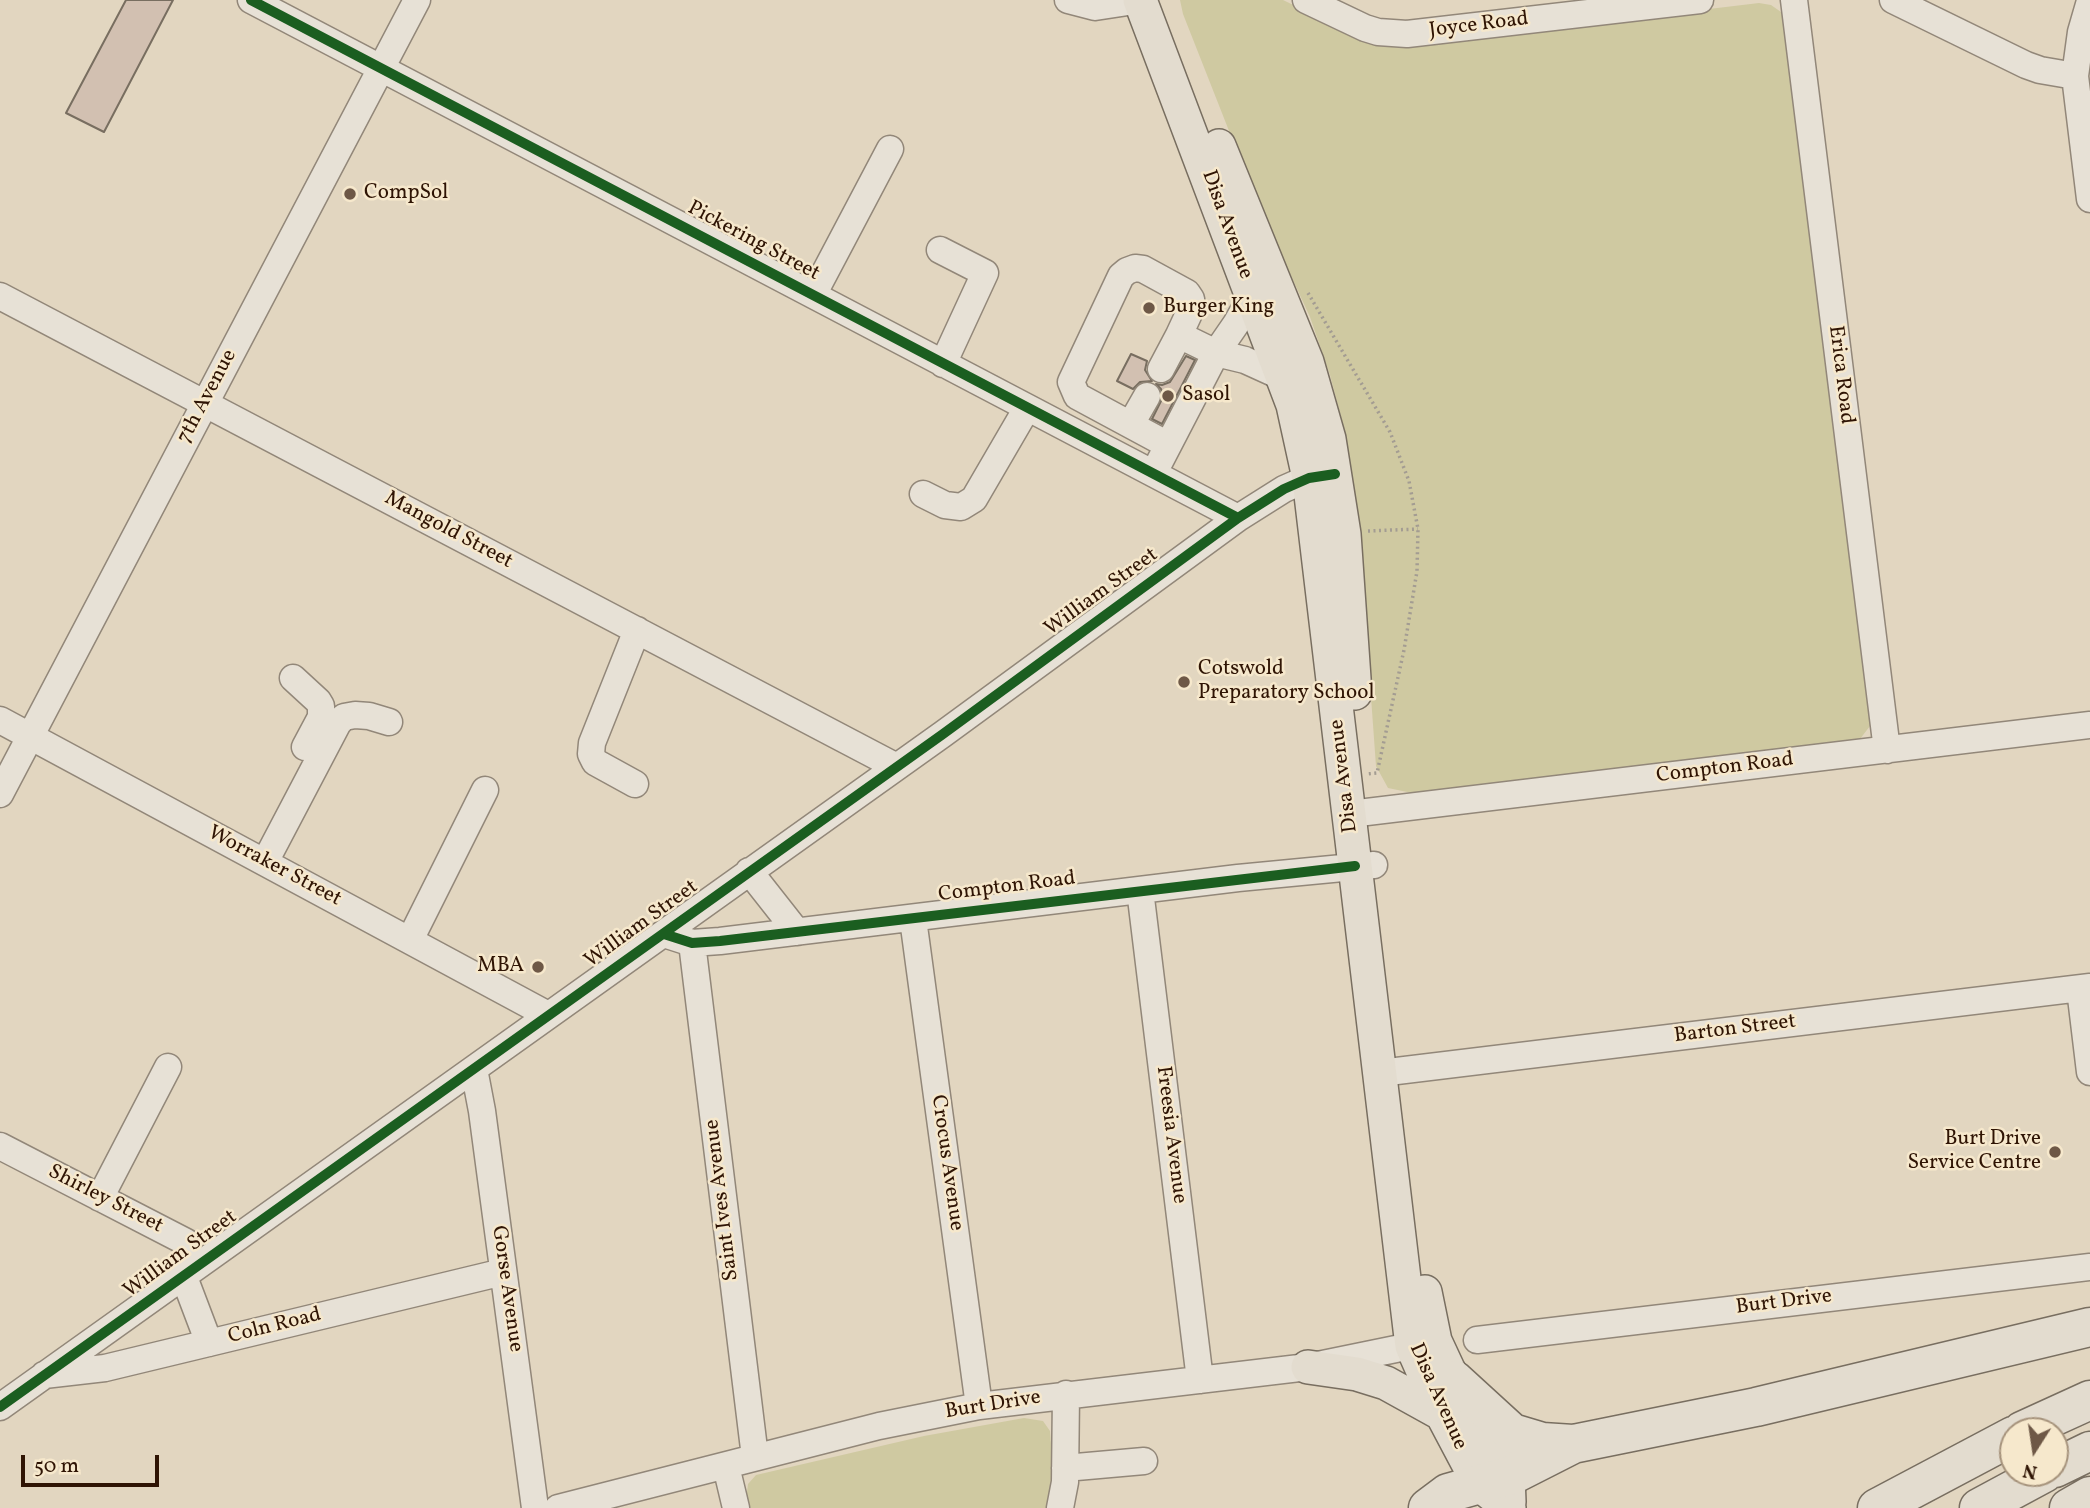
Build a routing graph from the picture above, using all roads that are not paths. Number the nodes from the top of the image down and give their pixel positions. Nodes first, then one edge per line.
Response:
1 (251, 0) edge
2 (417, 0) edge
3 (1068, 0) edge
4 (1140, 0) edge
5 (1161, 0) edge
6 (1306, 0) edge
7 (1700, 0) edge
8 (1794, 0) edge
9 (1893, 0) edge
10 (2090, 1) edge
11 (381, 67) junction
12 (2075, 76) junction
13 (890, 149) dead end
14 (2090, 199) edge
15 (940, 250) dead end
16 (813, 295) junction
17 (0, 296) edge
18 (1252, 296) junction
19 (1179, 335) junction
20 (1216, 353) junction
21 (943, 364) junction
22 (1161, 369) dead end
23 (1283, 380) junction
24 (1147, 396) dead end
25 (205, 403) junction
26 (1027, 408) junction
27 (1131, 424) junction
28 (1168, 445) junction
29 (1153, 475) junction
30 (1322, 476) junction
31 (923, 494) dead end
32 (1238, 518) junction
33 (637, 630) junction
34 (293, 678) dead end
35 (0, 720) edge
36 (389, 722) dead end
37 (2090, 725) edge
38 (31, 736) junction
39 (1887, 750) junction
40 (895, 766) junction
41 (635, 784) dead end
42 (485, 790) dead end
43 (0, 794) edge
44 (1360, 813) junction
45 (257, 858) junction
46 (1364, 865) junction
47 (749, 872) junction
48 (1140, 890) junction
49 (913, 919) junction
50 (797, 932) junction
51 (664, 934) junction
52 (410, 940) junction
53 (692, 943) junction
54 (2085, 988) edge
55 (548, 1015) junction
56 (168, 1068) dead end
57 (474, 1069) junction
58 (1390, 1072) junction
59 (2090, 1072) edge
60 (0, 1146) edge
61 (100, 1198) junction
62 (2090, 1267) edge
63 (503, 1272) junction
64 (189, 1273) junction
65 (2090, 1327) edge
66 (1477, 1340) dead end
67 (209, 1343) junction
68 (1423, 1343) junction
69 (1308, 1367) junction
70 (44, 1375) junction
71 (1200, 1380) junction
72 (1066, 1394) junction
73 (1448, 1397) junction
74 (2090, 1400) edge
75 (979, 1406) junction
76 (0, 1407) edge
77 (2053, 1417) edge
78 (1999, 1443) edge
79 (1573, 1444) junction
80 (2090, 1451) edge
81 (755, 1457) junction
82 (1144, 1461) dead end
83 (2069, 1461) edge
84 (726, 1466) junction
85 (1065, 1468) junction
86 (2018, 1487) edge
87 (1501, 1494) edge
88 (2090, 1496) edge
89 (535, 1508) edge
90 (558, 1508) edge
91 (736, 1508) edge
92 (1060, 1508) edge
93 (1428, 1508) edge
94 (1877, 1508) edge
95 (1979, 1508) edge
96 (2069, 1508) edge

1 - 11 street, Pickering Street
2 - 11 street, 7th Avenue
3 - 4 street
4 - 18 main road, Disa Avenue
5 - 30 main road, Disa Avenue
6 - 7 street, Joyce Road
8 - 39 street, Erica Road
9 - 12 street
10 - 12 street
11 - 16 street, Pickering Street
11 - 25 street, 7th Avenue
12 - 14 street
13 - 16 street
15 - 21 street
16 - 21 street, Pickering Street
17 - 25 street, Mangold Street
18 - 20 street
18 - 23 main road, Disa Avenue
19 - 20 street
19 - 22 street
19 - 27 street
20 - 23 street
20 - 28 street
21 - 26 street, Pickering Street
23 - 30 main road, Disa Avenue
24 - 27 street
25 - 33 street, Mangold Street
25 - 38 street, 7th Avenue
26 - 29 street, Pickering Street
26 - 31 street
27 - 28 street
28 - 29 street
29 - 32 street, Pickering Street
30 - 32 street, William Street
30 - 44 main road, Disa Avenue
30 - 44 main road, Disa Avenue
32 - 40 street, William Street
33 - 40 street, Mangold Street
33 - 41 street
34 - 45 street
35 - 38 street, Worraker Street
36 - 45 street
37 - 39 street, Compton Road
38 - 43 street, 7th Avenue
38 - 45 street, Worraker Street
39 - 44 street, Compton Road
40 - 47 street, William Street
42 - 52 street
44 - 46 main road, Disa Avenue
45 - 52 street, Worraker Street
46 - 48 street, Compton Road
46 - 58 main road, Disa Avenue
47 - 50 street
47 - 51 street, William Street
48 - 49 street, Compton Road
48 - 71 street, Freesia Avenue
49 - 50 street, Compton Road
49 - 75 street, Crocus Avenue
50 - 53 street, Compton Road
51 - 53 street, Compton Road
51 - 55 street, William Street
52 - 55 street, Worraker Street
53 - 81 street, Saint Ives Avenue
54 - 58 street, Barton Street
54 - 59 street
55 - 57 street, William Street
56 - 61 street
57 - 63 street, Gorse Avenue
57 - 64 street, William Street
58 - 68 main road, Disa Avenue
60 - 61 street, Shirley Street
61 - 64 street, Shirley Street
62 - 66 street, Burt Drive
63 - 67 street, Coln Road
63 - 89 street, Gorse Avenue
64 - 67 street, Shirley Street
64 - 70 street, William Street
65 - 79 highway
67 - 70 street, Coln Road
68 - 69 street, Burt Drive
68 - 73 main road, Disa Avenue
69 - 71 street, Burt Drive
69 - 73 main road
70 - 76 street, William Street
71 - 72 street, Burt Drive
72 - 75 street, Burt Drive
72 - 85 street
73 - 79 highway
73 - 87 main road, Disa Avenue
74 - 77 highway
75 - 81 street, Burt Drive
78 - 94 highway
79 - 87 highway
80 - 83 highway
81 - 84 street, Burt Drive
82 - 85 street
84 - 90 street, Burt Drive
84 - 91 street
85 - 92 street
86 - 95 highway
87 - 93 highway
88 - 96 highway

